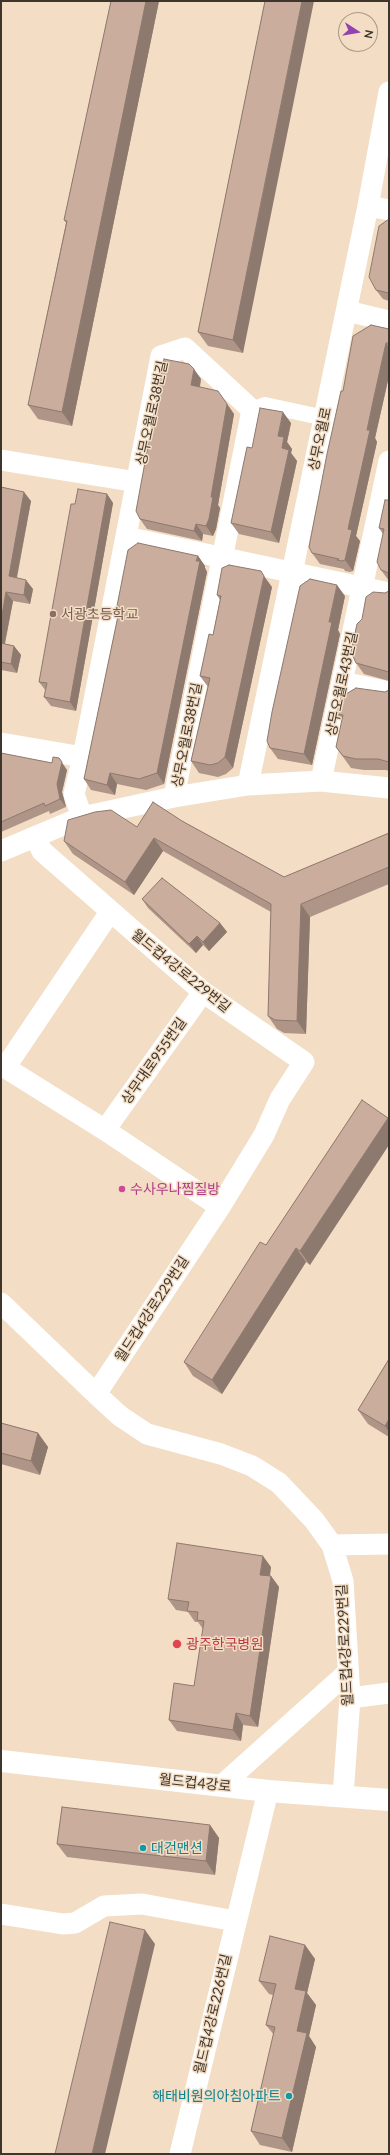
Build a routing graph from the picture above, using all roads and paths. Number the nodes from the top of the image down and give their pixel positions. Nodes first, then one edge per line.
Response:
1 (389, 92) edge
2 (368, 206) junction
3 (389, 210) edge
4 (347, 311) junction
5 (389, 320) edge
6 (252, 410) junction
7 (325, 418) junction
8 (1, 460) edge
9 (389, 461) edge
10 (137, 482) junction
11 (386, 492) edge
12 (126, 537) junction
13 (222, 557) junction
14 (292, 573) junction
15 (362, 588) junction
16 (389, 593) edge
17 (343, 682) junction
18 (389, 692) edge
19 (1, 743) edge
20 (82, 757) junction
21 (321, 781) junction
22 (248, 786) junction
23 (389, 788) edge
24 (174, 797) junction
25 (82, 817) junction
26 (35, 837) junction
27 (1, 851) edge
28 (110, 912) junction
29 (203, 992) junction
30 (3, 1067) edge
31 (105, 1130) junction
32 (220, 1207) junction
33 (1, 1303) edge
34 (96, 1394) junction
35 (389, 1544) edge
36 (332, 1545) junction
37 (347, 1673) junction
38 (389, 1693) edge
39 (350, 1698) junction
40 (1, 1761) edge
41 (221, 1786) junction
42 (268, 1791) junction
43 (343, 1796) junction
44 (389, 1800) edge
45 (1, 1914) edge
46 (235, 1921) junction
47 (180, 2154) edge

1 - 2 street, 상무오월로
2 - 3 street
2 - 4 street, 상무오월로
4 - 5 street
4 - 7 street, 상무오월로
6 - 7 street
6 - 10 street, 상무오월로38번길
6 - 13 street, 상무오월로38번길
7 - 14 street, 상무오월로
8 - 10 street
9 - 11 street, 상무오월로43번길
10 - 12 street, 상무오월로38번길
11 - 15 street, 상무오월로43번길
12 - 13 street
12 - 20 street, 상무오월로38번길
13 - 14 street
13 - 24 street, 상무오월로38번길
14 - 15 street
14 - 22 street, 상무오월로
15 - 16 street
15 - 17 street, 상무오월로43번길
17 - 18 street
17 - 21 street, 상무오월로43번길
19 - 20 street
20 - 25 street, 상무오월로38번길
21 - 22 street
21 - 23 street
22 - 24 street
24 - 25 street
25 - 26 street
26 - 27 street
26 - 28 street, 월드컵4강로229번길
28 - 29 street, 월드컵4강로229번길
28 - 30 street
29 - 31 street, 상무대로955번길
29 - 32 street, 월드컵4강로229번길
30 - 31 street
31 - 32 street
32 - 34 street, 월드컵4강로229번길
33 - 34 street
34 - 36 street, 월드컵4강로229번길
35 - 36 street
36 - 37 street, 월드컵4강로229번길
37 - 39 street, 월드컵4강로229번길
37 - 41 street
38 - 39 street
39 - 43 street, 월드컵4강로229번길
40 - 41 street, 월드컵4강로
41 - 42 street, 월드컵4강로
42 - 43 street, 월드컵4강로
42 - 46 street, 월드컵4강로226번길
43 - 44 street, 월드컵4강로
45 - 46 street
46 - 47 street, 월드컵4강로226번길

